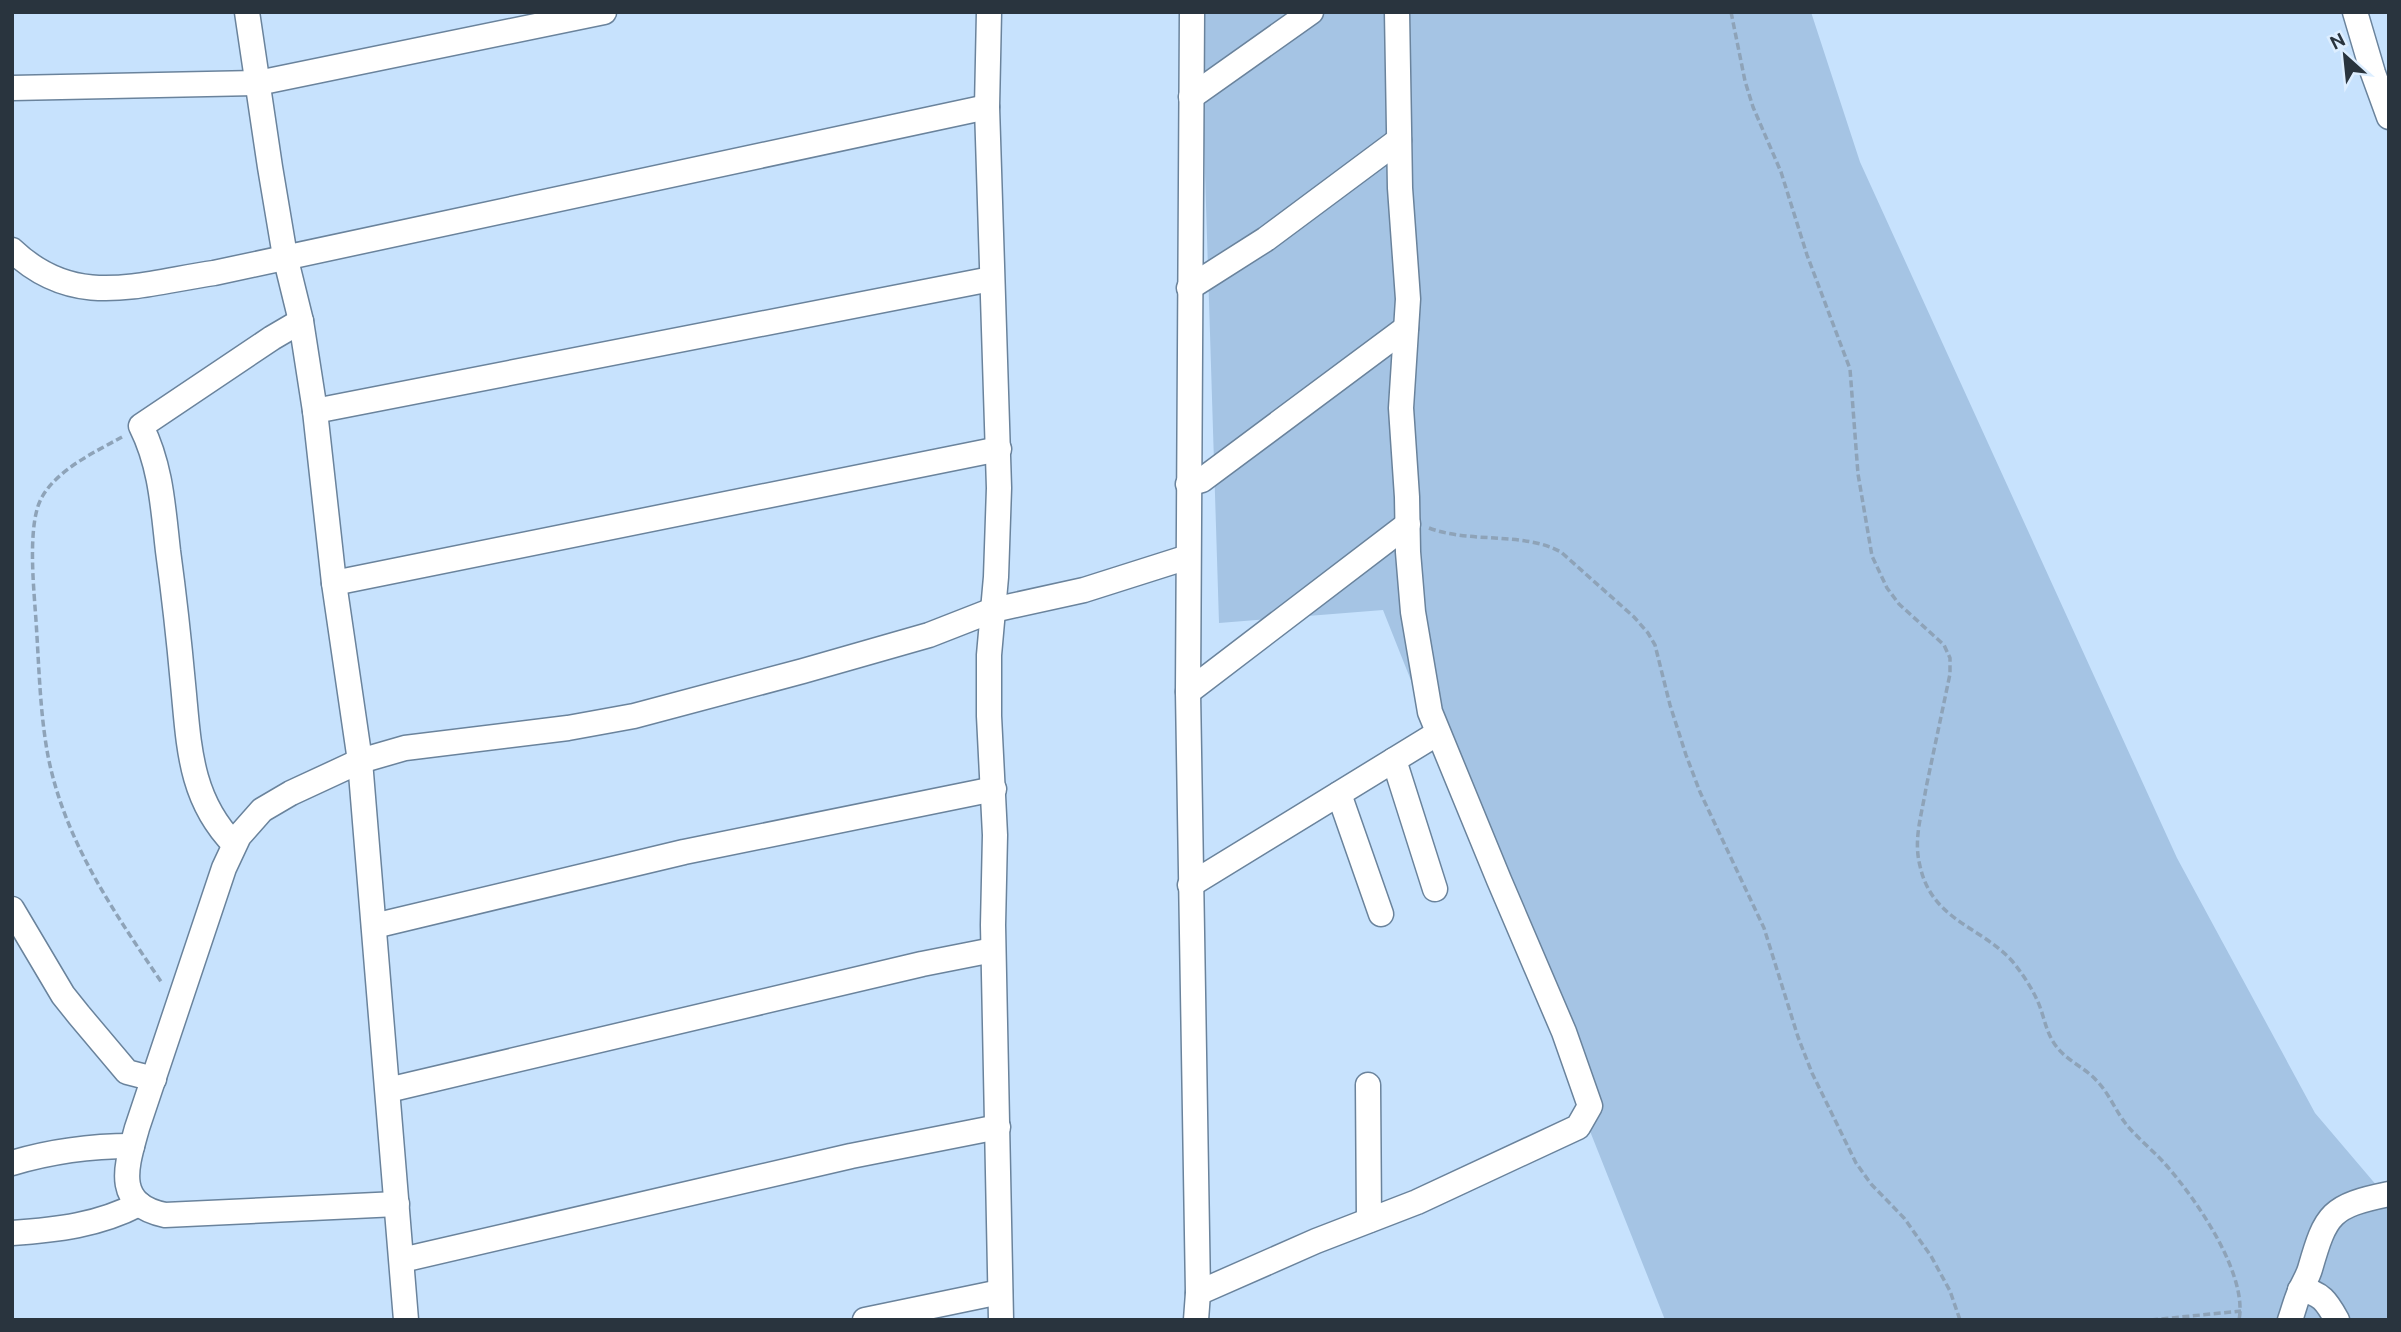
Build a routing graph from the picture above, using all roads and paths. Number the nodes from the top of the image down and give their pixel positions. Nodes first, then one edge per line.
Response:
1 (247, 12) edge
2 (604, 12) edge
3 (989, 12) edge
4 (1192, 12) edge
5 (1311, 12) edge
6 (1397, 12) edge
7 (1731, 12) edge
8 (2355, 12) edge
9 (258, 83) junction
10 (12, 88) edge
11 (1191, 97) junction
12 (987, 107) junction
13 (2389, 117) edge
14 (1399, 140) junction
15 (12, 250) edge
16 (285, 256) junction
17 (991, 279) junction
18 (1189, 288) junction
19 (301, 321) junction
20 (1406, 328) junction
21 (315, 411) junction
22 (141, 426) junction
23 (999, 449) junction
24 (1188, 484) junction
25 (1408, 524) junction
26 (1188, 557) junction
27 (334, 583) junction
28 (993, 610) junction
29 (1188, 692) junction
30 (1438, 733) junction
31 (1394, 760) junction
32 (360, 761) junction
33 (994, 789) junction
34 (1339, 794) junction
35 (234, 844) junction
36 (1191, 885) junction
37 (1435, 889) dead end
38 (12, 909) edge
39 (1381, 914) dead end
40 (374, 926) junction
41 (993, 950) junction
42 (177, 1005) junction
43 (127, 1072) junction
44 (154, 1079) junction
45 (1368, 1084) dead end
46 (388, 1090) junction
47 (998, 1127) junction
48 (135, 1137) junction
49 (12, 1163) edge
50 (2389, 1194) edge
51 (139, 1203) junction
52 (397, 1204) junction
53 (1369, 1220) junction
54 (12, 1233) edge
55 (402, 1260) junction
56 (2300, 1290) junction
57 (1000, 1292) junction
58 (1198, 1293) junction
59 (2241, 1311) junction
60 (2219, 1313) junction
61 (406, 1320) edge
62 (865, 1320) edge
63 (1001, 1320) edge
64 (1196, 1320) edge
65 (1960, 1320) edge
66 (2151, 1320) edge
67 (2217, 1320) edge
68 (2239, 1320) edge
69 (2290, 1320) edge
70 (2337, 1320) edge

1 - 9 street
2 - 9 street
3 - 12 street
4 - 11 street
5 - 11 street
6 - 14 street
7 - 59 path
8 - 13 street
9 - 10 street
9 - 16 street
11 - 18 street
12 - 16 street
12 - 17 street
14 - 18 street
14 - 20 street
15 - 16 street
16 - 19 street
17 - 21 street
17 - 23 street
18 - 24 street
19 - 21 street
19 - 22 street
20 - 24 street
20 - 25 street
21 - 27 street
22 - 35 street
22 - 42 path
23 - 27 street
23 - 28 street
24 - 26 street
25 - 29 street
25 - 30 street
25 - 65 path
26 - 28 street
26 - 29 street
27 - 32 street
28 - 32 street
28 - 33 street
29 - 36 street
30 - 31 street
30 - 53 street
31 - 34 street
31 - 37 street
32 - 35 street
32 - 40 street
33 - 40 street
33 - 41 street
34 - 36 street
34 - 39 street
35 - 42 street
36 - 58 street
38 - 43 street
40 - 46 street
41 - 46 street
41 - 47 street
42 - 44 street
43 - 44 street
43 - 48 street
44 - 48 street
45 - 53 street
46 - 52 street
47 - 55 street
47 - 57 street
48 - 49 street
48 - 51 street
50 - 56 street
51 - 52 street
51 - 54 street
52 - 55 street
53 - 58 street
55 - 61 street
56 - 69 street
56 - 70 street
57 - 62 street
57 - 63 street
58 - 64 street
59 - 60 path
59 - 68 path
60 - 66 path
60 - 67 path

